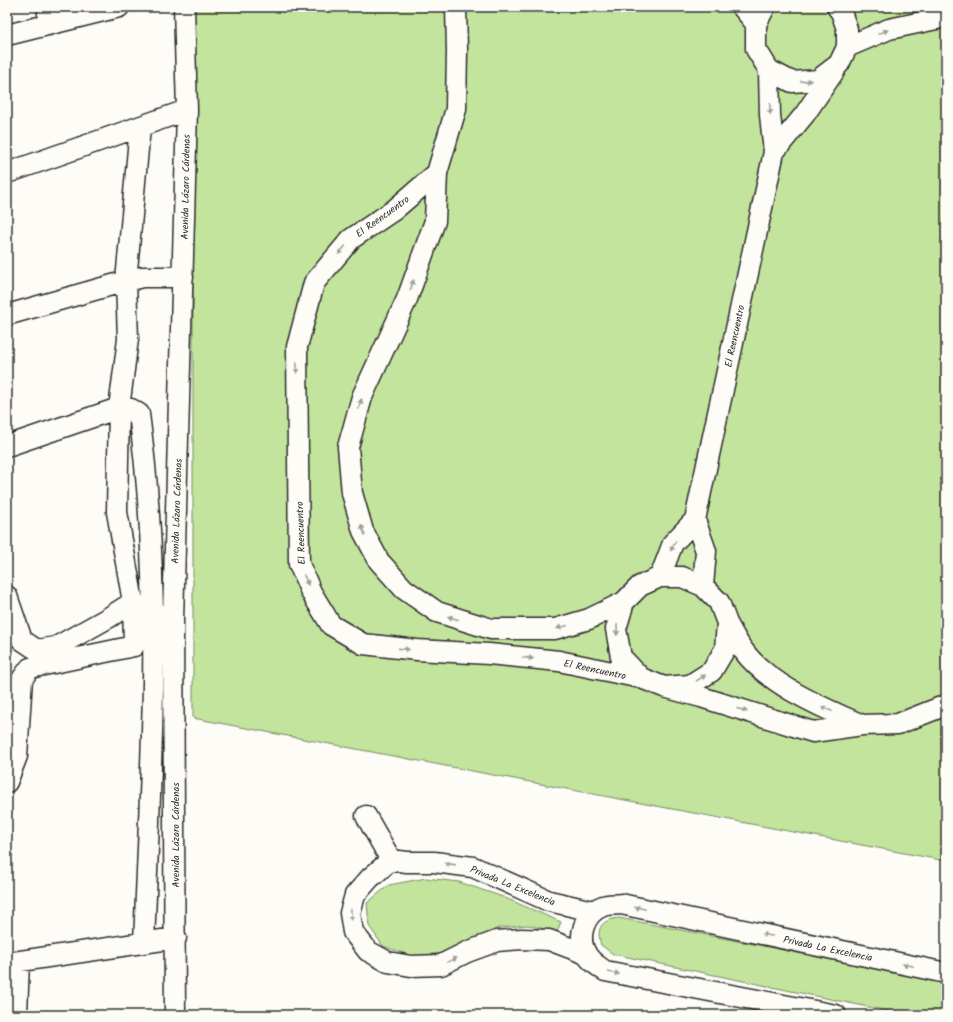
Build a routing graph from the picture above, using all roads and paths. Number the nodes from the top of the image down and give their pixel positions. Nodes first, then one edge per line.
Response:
1 (119, 7) edge
2 (184, 7) edge
3 (456, 7) edge
4 (742, 7) edge
5 (837, 7) edge
6 (760, 15) edge
7 (48, 16) edge
8 (946, 17) edge
9 (7, 35) edge
10 (843, 56) junction
11 (769, 70) junction
12 (187, 110) junction
13 (140, 127) junction
14 (774, 152) junction
15 (7, 173) edge
16 (436, 173) junction
17 (183, 277) junction
18 (126, 281) junction
19 (7, 315) edge
20 (119, 408) junction
21 (7, 446) edge
22 (694, 520) junction
23 (660, 577) junction
24 (703, 586) junction
25 (7, 596) edge
26 (133, 602) junction
27 (624, 602) junction
28 (153, 611) junction
29 (174, 620) junction
30 (727, 624) junction
31 (490, 630) junction
32 (143, 648) junction
33 (489, 654) junction
34 (640, 678) junction
35 (664, 687) junction
36 (946, 705) edge
37 (862, 726) junction
38 (150, 771) junction
39 (175, 771) junction
40 (7, 782) edge
41 (366, 816) dead end
42 (392, 860) junction
43 (592, 911) junction
44 (176, 938) junction
45 (144, 943) junction
46 (586, 954) junction
47 (13, 962) edge
48 (946, 973) edge
49 (17, 1015) edge
50 (175, 1015) edge
51 (836, 1015) edge

1 - 7 street
2 - 12 street, Avenida Lázaro Cárdenas
3 - 16 street
4 - 6 street
5 - 10 street
6 - 11 street
7 - 9 street
10 -> 8 street
11 -> 10 street
10 - 14 street, El Reencuentro
11 -> 14 street, El Reencuentro
12 - 13 street
12 - 17 street, Avenida Lázaro Cárdenas
13 - 15 street
13 - 18 street
14 - 22 street, El Reencuentro
31 -> 16 street
16 -> 33 street, El Reencuentro
17 - 18 street
17 - 29 street, Avenida Lázaro Cárdenas
18 - 19 street
18 - 20 street
20 - 21 street
20 - 26 street
20 - 28 street
22 -> 23 street
22 - 24 street
23 - 24 street
23 - 27 street
24 - 30 street
25 - 26 street
26 - 28 street
26 - 32 street
27 -> 31 street
27 -> 34 street
28 - 29 street
28 - 32 street
29 - 39 street, Avenida Lázaro Cárdenas
35 -> 30 street
37 -> 30 street
31 - 33 street
32 - 38 street
32 - 40 street
33 -> 34 street, El Reencuentro
34 - 35 street
35 -> 37 street
36 - 37 street
38 - 39 street
38 - 45 street
39 - 44 street, Avenida Lázaro Cárdenas
41 - 42 street
43 -> 42 street, Privada La Excelencia
42 -> 46 street
43 - 46 street
48 -> 43 street, Privada La Excelencia
44 - 45 street
44 - 50 street, Avenida Lázaro Cárdenas
45 - 47 street
46 -> 51 street
47 - 49 street

